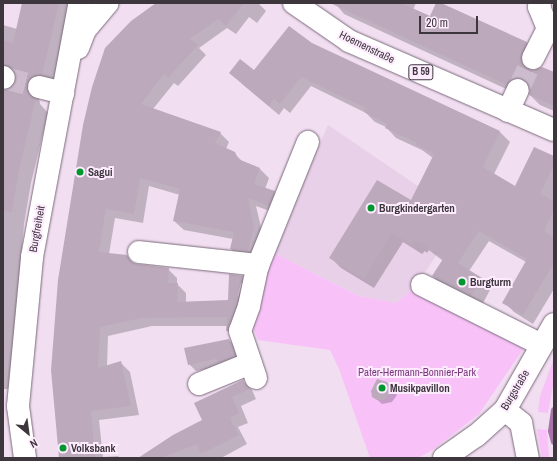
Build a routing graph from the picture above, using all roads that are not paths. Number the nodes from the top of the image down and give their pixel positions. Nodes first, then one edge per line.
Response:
1 (81, 3) edge
2 (108, 3) edge
3 (294, 3) edge
4 (537, 4) edge
5 (533, 58) tunnel mouth
6 (68, 69) junction
7 (39, 87) tunnel mouth
8 (518, 90) tunnel mouth
9 (63, 93) junction
10 (508, 111) junction
11 (554, 130) edge
12 (308, 142) dead end
13 (139, 252) dead end
14 (258, 264) junction
15 (422, 285) dead end
16 (554, 324) edge
17 (542, 345) junction
18 (200, 384) dead end
19 (11, 406) edge
20 (505, 410) junction
21 (25, 458) edge
22 (444, 458) edge
23 (528, 458) edge

1 - 6 street, Burgfreiheit
2 - 6 street
3 - 10 street, Hoemenstraße / B 59
4 - 5 street
6 - 9 street, Burgfreiheit
7 - 9 street
8 - 10 street
9 - 19 street, Burgfreiheit
10 - 11 street, Hoemenstraße / B 59
12 - 14 street
13 - 14 street
14 - 18 street
15 - 17 street
16 - 17 street, Burgstraße
17 - 20 street, Burgstraße
19 - 21 street, Burgfreiheit
20 - 22 street, Burgstraße
20 - 23 street

